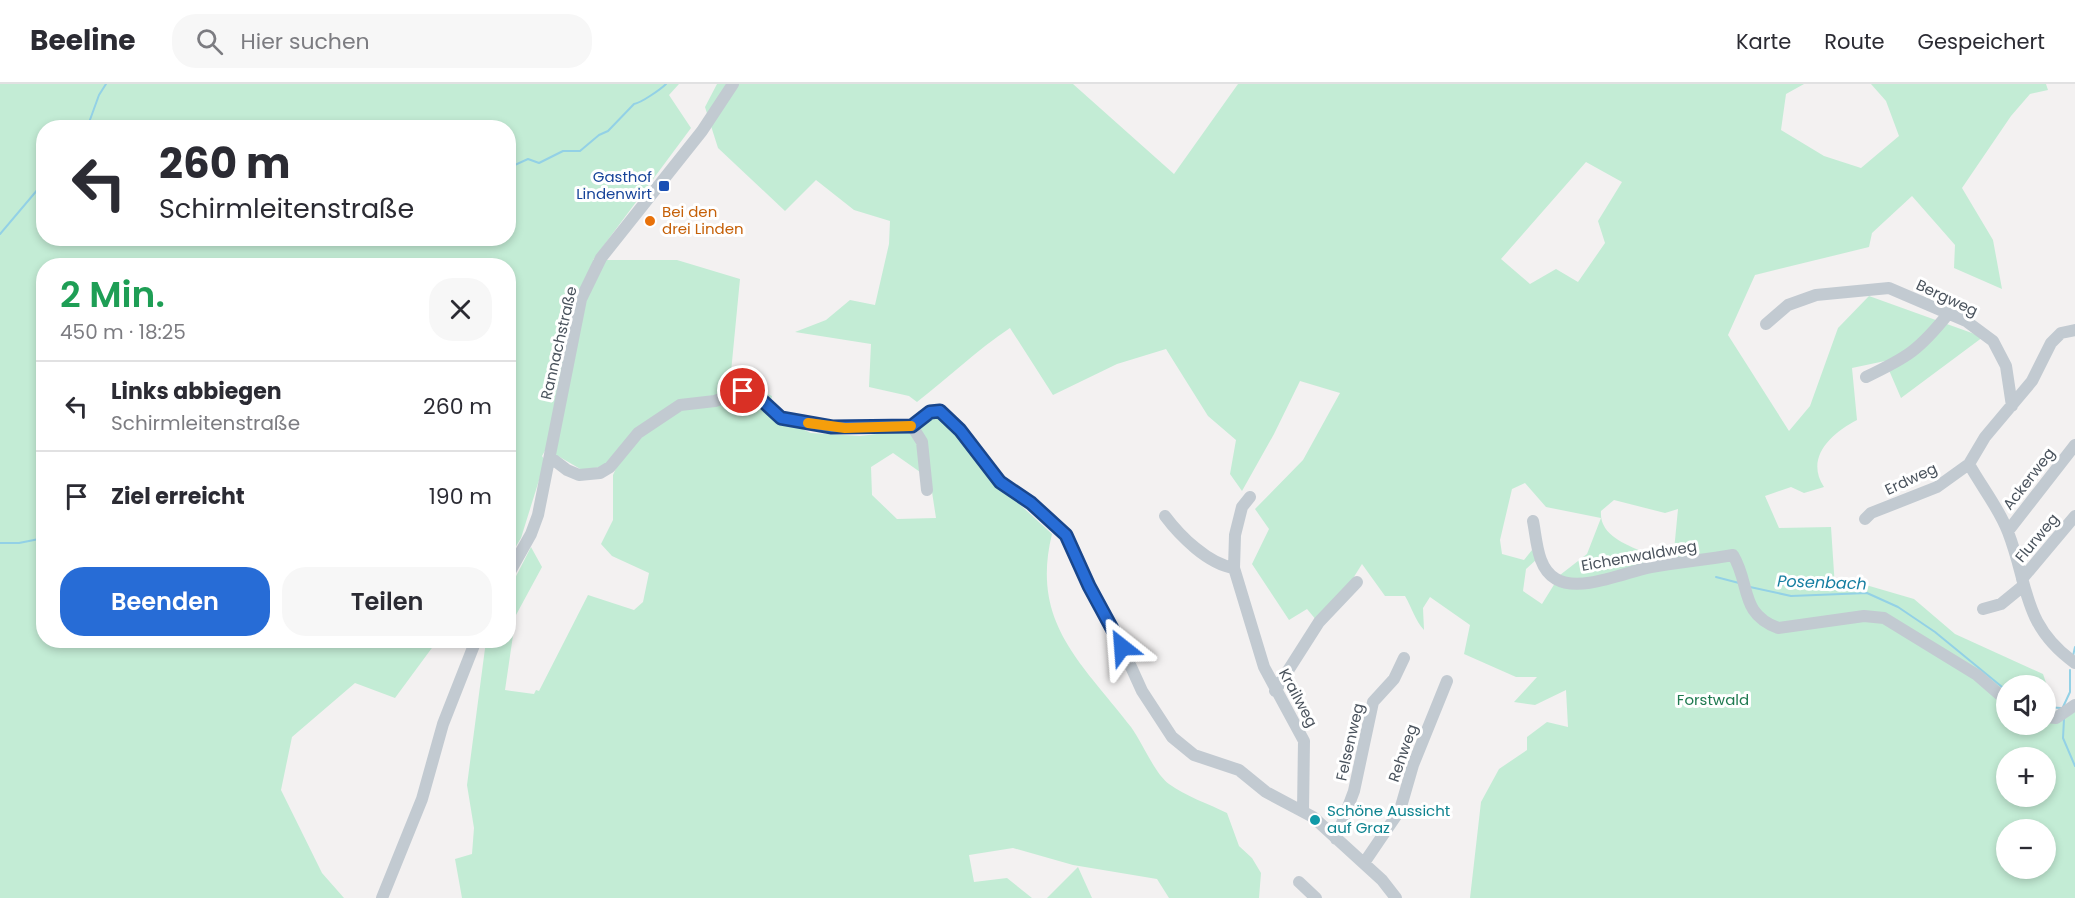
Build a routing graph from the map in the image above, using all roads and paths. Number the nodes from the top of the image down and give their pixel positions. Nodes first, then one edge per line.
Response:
1 (733, 84) edge
2 (1948, 314) junction
3 (1766, 324) dead end
4 (2075, 330) edge
5 (1866, 377) dead end
6 (2012, 406) junction
7 (912, 426) junction
8 (2075, 445) edge
9 (550, 457) junction
10 (1969, 464) junction
11 (927, 490) dead end
12 (1250, 496) dead end
13 (1165, 516) dead end
14 (2075, 516) edge
15 (1865, 519) dead end
16 (1533, 521) dead end
17 (2008, 531) junction
18 (516, 560) edge
19 (1234, 568) junction
20 (1357, 582) dead end
21 (2023, 583) junction
22 (1983, 609) dead end
23 (473, 648) edge
24 (1404, 658) dead end
25 (2075, 663) edge
26 (1447, 681) dead end
27 (1275, 691) junction
28 (1996, 691) edge
29 (2075, 705) edge
30 (2056, 718) edge
31 (1304, 811) junction
32 (1336, 839) junction
33 (1364, 863) junction
34 (1299, 882) dead end
35 (382, 898) edge
36 (1316, 898) edge
37 (1396, 898) edge

1 - 9 street, Rannachstraße
2 - 3 street, Bergweg
2 - 5 street
2 - 6 street, Bergweg
4 - 6 street
6 - 10 street
7 - 9 street
7 - 11 street
7 - 31 street
8 - 17 street, Ackerweg
9 - 18 street, Rannachstraße
10 - 15 street, Erdweg
10 - 17 street
12 - 19 street, Krailweg
13 - 19 street
14 - 21 street, Flurweg
16 - 28 street, Eichenwaldweg
17 - 21 street
19 - 27 street, Krailweg
20 - 27 street
21 - 22 street, Flurweg
21 - 25 street
23 - 35 street
24 - 32 street, Felsenweg
26 - 33 street, Rehweg
27 - 31 street, Krailweg
29 - 30 street
31 - 32 street
32 - 33 street
33 - 37 street
34 - 36 street

